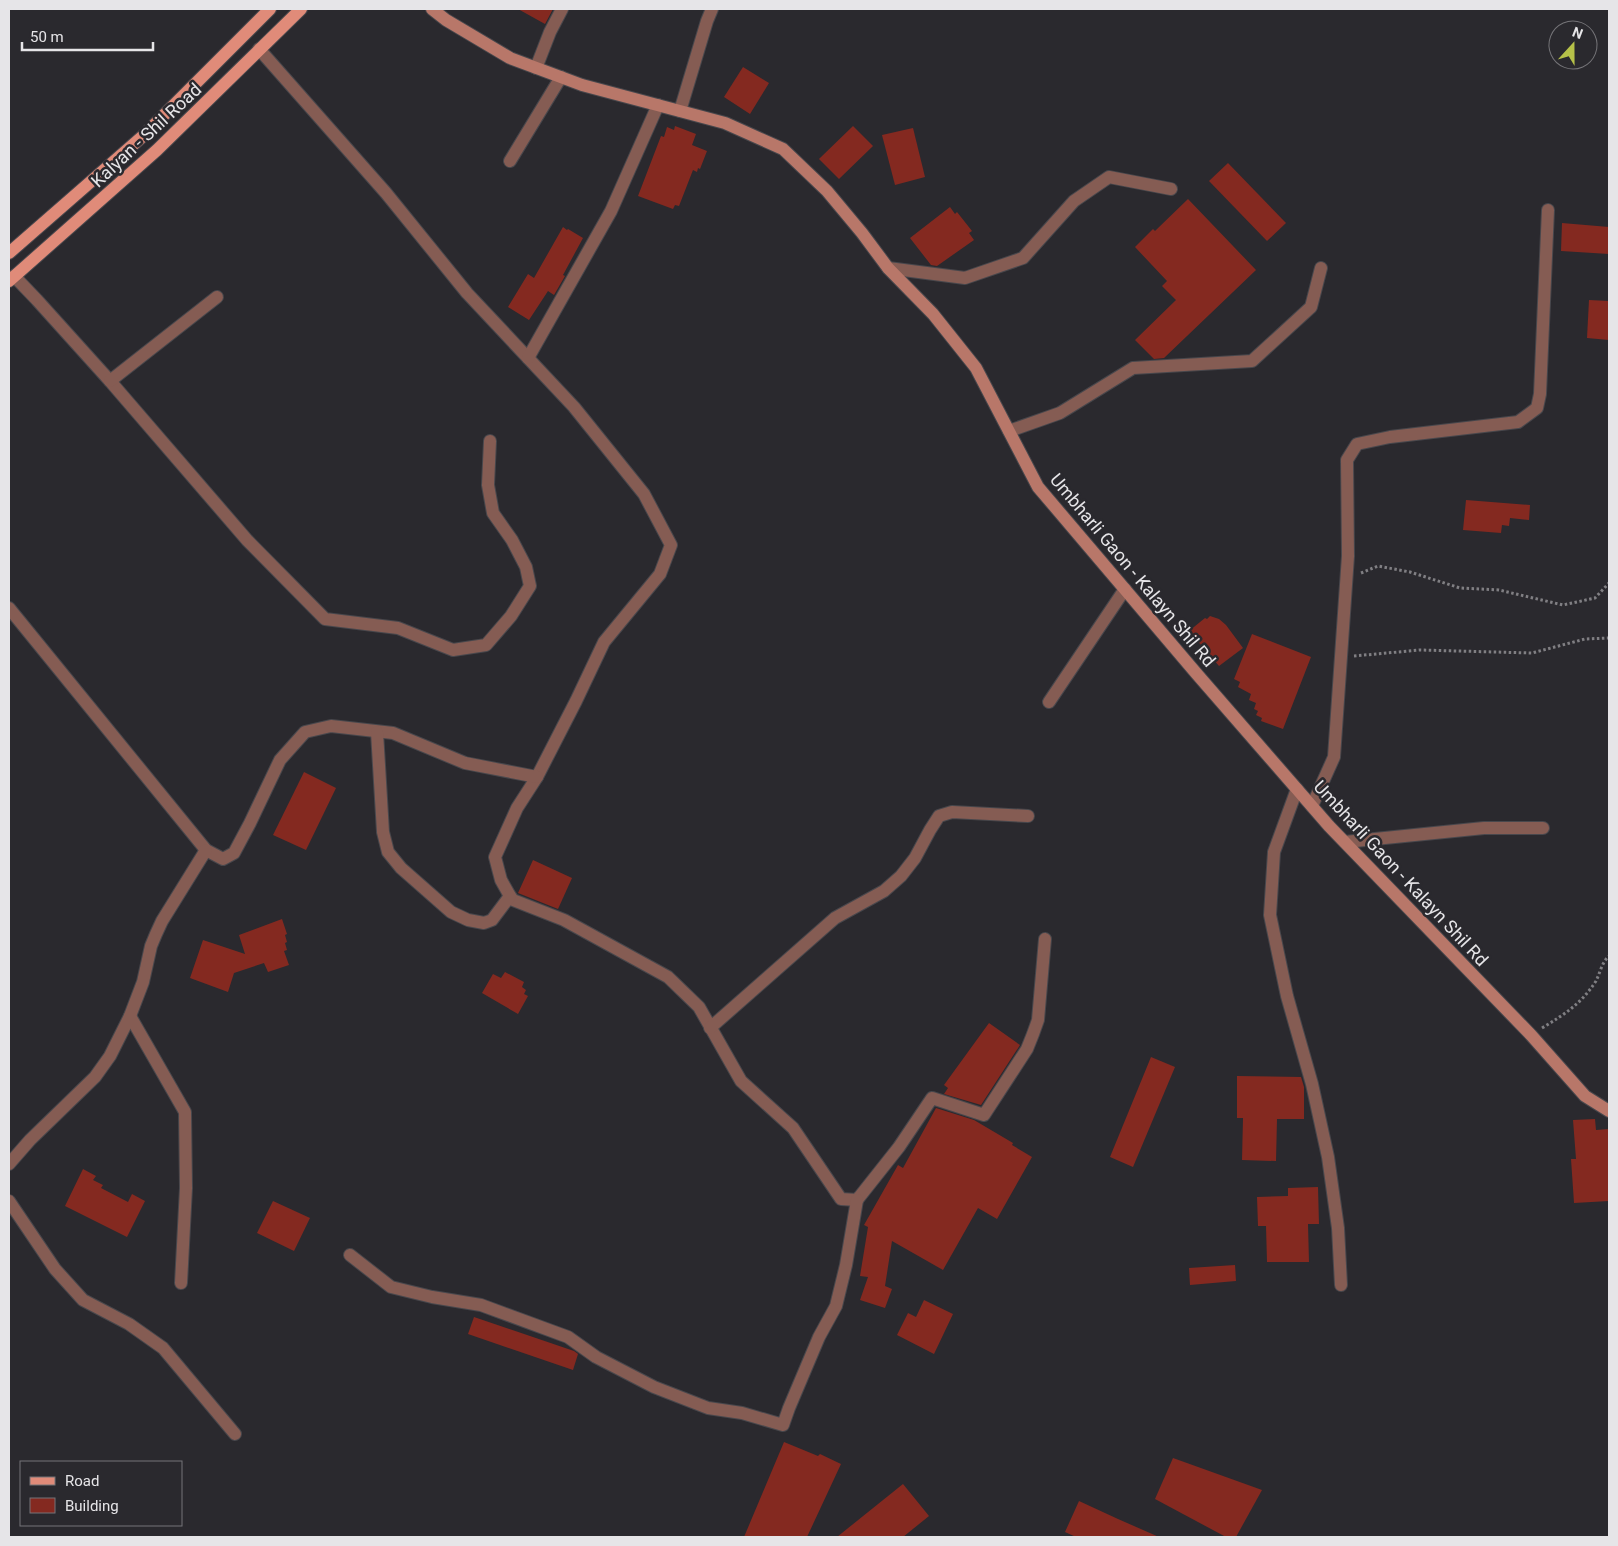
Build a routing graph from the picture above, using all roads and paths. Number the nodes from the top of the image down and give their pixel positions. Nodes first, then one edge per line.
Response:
1 (270, 9) edge
2 (301, 9) edge
3 (432, 9) edge
4 (562, 9) edge
5 (712, 9) edge
6 (259, 49) junction
7 (536, 68) junction
8 (561, 77) junction
9 (658, 105) junction
10 (680, 111) junction
11 (510, 161) dead end
12 (1171, 189) dead end
13 (1548, 210) dead end
14 (9, 253) edge
15 (888, 268) junction
16 (1321, 268) dead end
17 (11, 278) edge
18 (217, 297) dead end
19 (528, 358) junction
20 (110, 381) junction
21 (1009, 431) junction
22 (490, 441) dead end
23 (1347, 579) junction
24 (1609, 582) edge
25 (1125, 589) junction
26 (9, 608) edge
27 (1609, 638) edge
28 (1341, 657) junction
29 (1049, 702) dead end
30 (377, 732) junction
31 (537, 777) junction
32 (1297, 789) junction
33 (1312, 806) junction
34 (1028, 816) dead end
35 (1543, 828) dead end
36 (1345, 842) junction
37 (206, 850) junction
38 (510, 896) junction
39 (1045, 939) dead end
40 (1609, 956) edge
41 (130, 1016) junction
42 (710, 1028) junction
43 (1531, 1035) junction
44 (1609, 1111) edge
45 (9, 1164) edge
46 (856, 1200) junction
47 (9, 1201) edge
48 (350, 1255) dead end
49 (181, 1283) dead end
50 (1341, 1285) dead end
51 (235, 1434) dead end

1 - 14 main road, Kalyan - Shil Road
2 - 6 main road, Kalyan - Shil Road
3 - 7 street, Umbharli Gaon - Kalayn Shil Rd
4 - 7 street
5 - 10 street
6 - 17 main road, Kalyan - Shil Road
6 - 19 street
7 - 8 street, Umbharli Gaon - Kalayn Shil Rd
8 - 9 street, Umbharli Gaon - Kalayn Shil Rd
8 - 11 street
9 - 10 street, Umbharli Gaon - Kalayn Shil Rd
9 - 19 street
10 - 15 street, Umbharli Gaon - Kalayn Shil Rd
12 - 15 street
13 - 23 street
15 - 21 street, Umbharli Gaon - Kalayn Shil Rd
16 - 21 street
17 - 20 street
18 - 20 street
19 - 31 street
20 - 22 street
21 - 25 street, Umbharli Gaon - Kalayn Shil Rd
23 - 24 path
23 - 28 street
25 - 29 street
25 - 32 street, Umbharli Gaon - Kalayn Shil Rd
26 - 37 street
27 - 28 path
28 - 33 street
30 - 31 street
30 - 37 street
30 - 38 street
31 - 38 street
32 - 33 street, Umbharli Gaon - Kalayn Shil Rd
32 - 50 street
33 - 36 street, Umbharli Gaon - Kalayn Shil Rd
34 - 42 street
35 - 36 street
36 - 43 street, Umbharli Gaon - Kalayn Shil Rd
37 - 41 street
38 - 42 street
39 - 46 street
40 - 43 path
41 - 45 street
41 - 49 street
42 - 46 street
43 - 44 street, Umbharli Gaon - Kalayn Shil Rd
46 - 48 street
47 - 51 street

